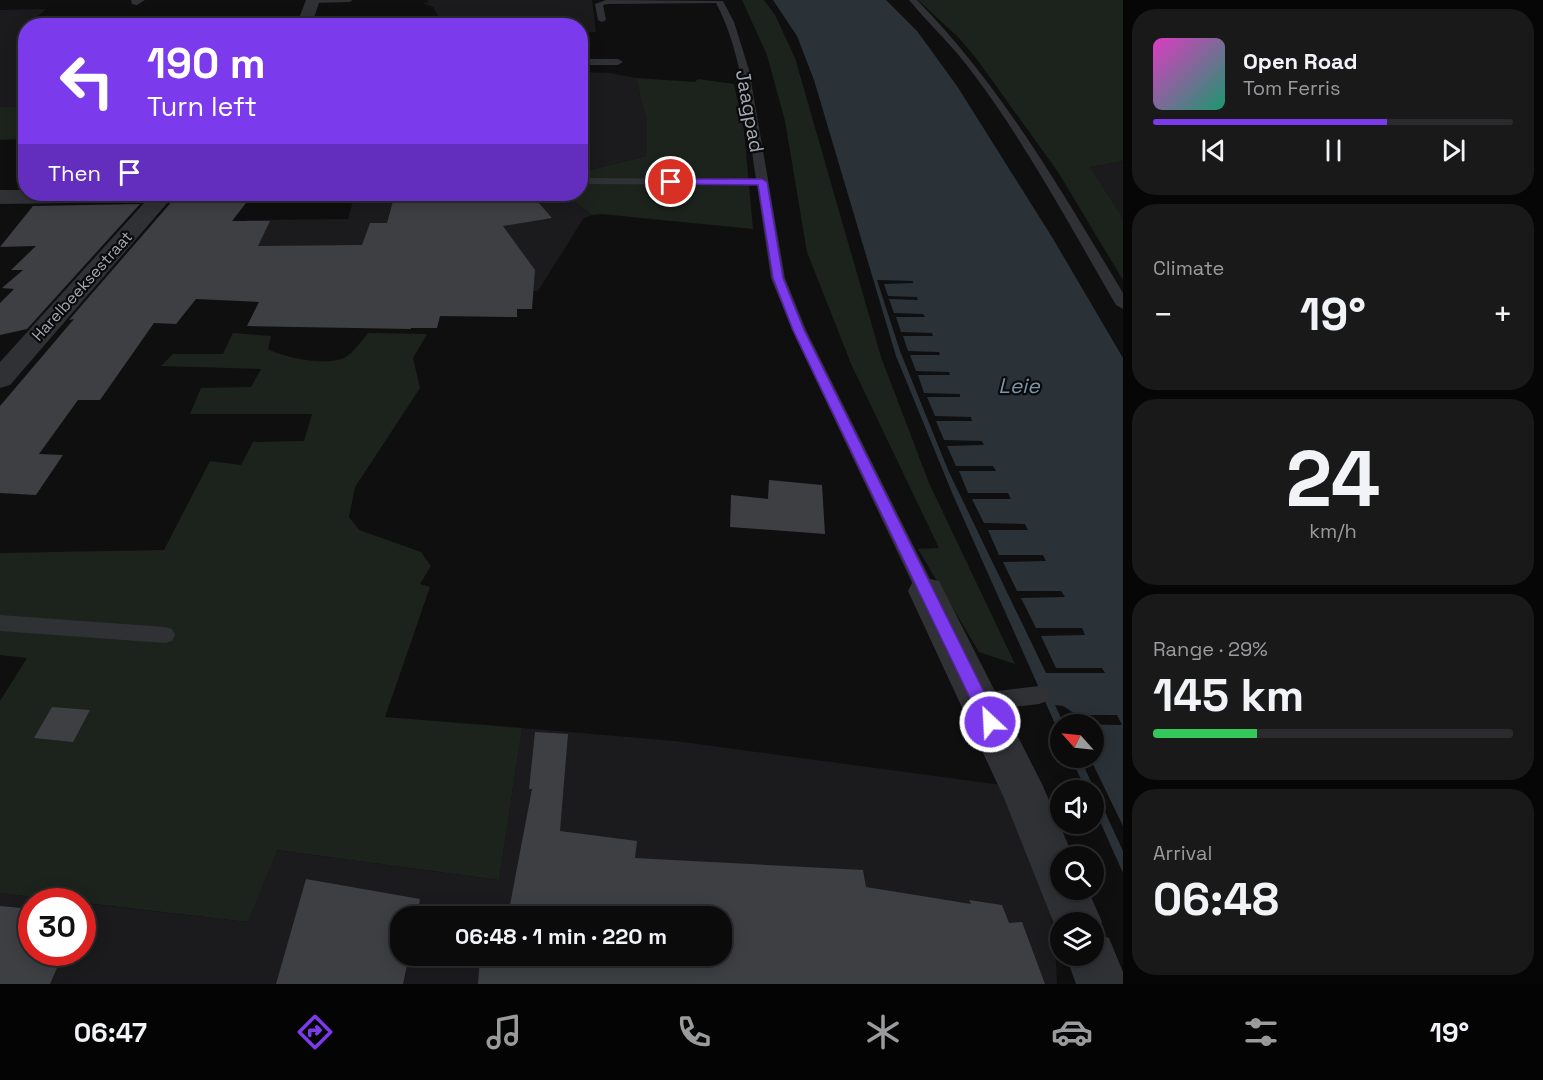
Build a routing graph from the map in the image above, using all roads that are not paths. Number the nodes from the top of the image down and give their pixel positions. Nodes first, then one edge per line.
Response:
1 (349, 0) edge
2 (913, 0) edge
3 (313, 1) edge
4 (719, 1) edge
5 (306, 18) edge
6 (602, 20) dead end
7 (588, 62) edge
8 (618, 62) dead end
9 (588, 181) edge
10 (762, 182) junction
11 (0, 196) edge
12 (18, 196) edge
13 (156, 201) edge
14 (1123, 305) edge
15 (13, 350) edge
16 (0, 379) edge
17 (926, 591) joint
18 (0, 623) edge
19 (165, 635) dead end
20 (1040, 695) dead end
21 (981, 702) junction
22 (1050, 857) edge
23 (1094, 966) edge
24 (1102, 984) edge

1 - 3 lane
2 - 14 lane
3 - 5 street
4 - 6 lane
4 - 10 lane, Jaagpad
7 - 8 lane
9 - 10 lane
10 - 17 lane, Jaagpad
11 - 12 street
13 - 15 street, Harelbeeksestraat
15 - 16 street, Harelbeeksestraat
17 - 21 street, Jaagpad
18 - 19 lane
20 - 21 lane
21 - 22 street, Jaagpad
23 - 24 street

